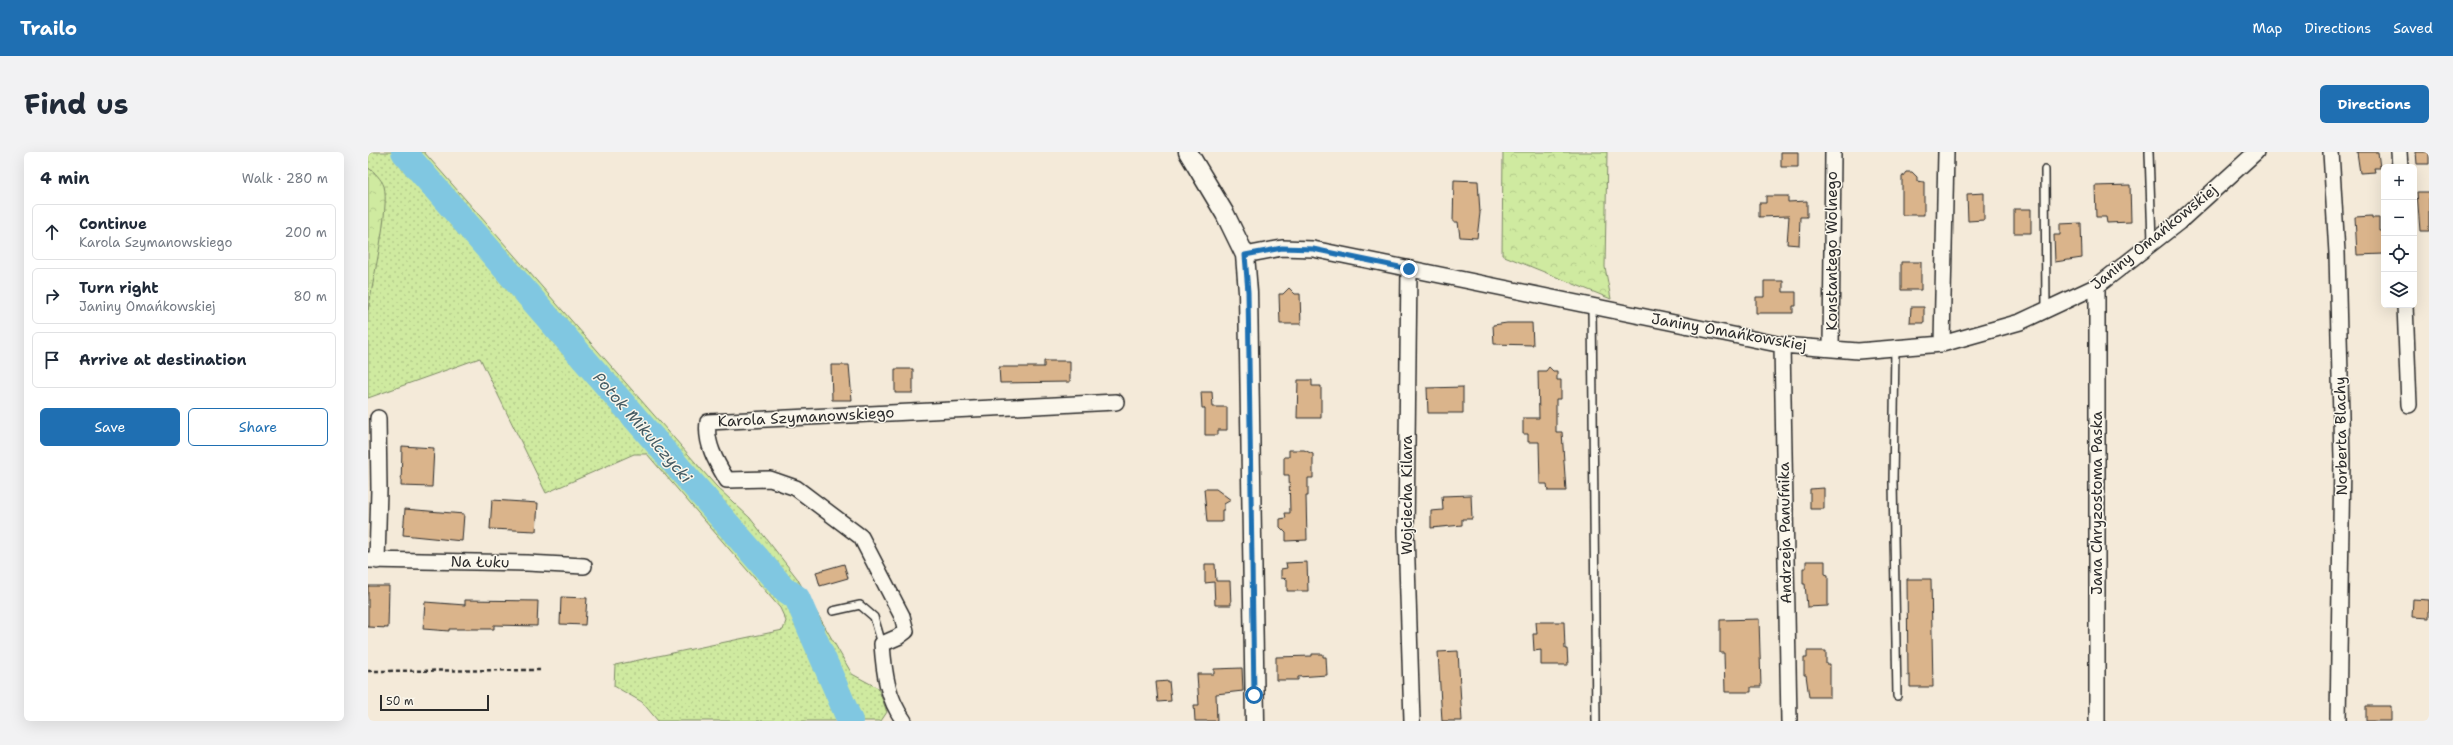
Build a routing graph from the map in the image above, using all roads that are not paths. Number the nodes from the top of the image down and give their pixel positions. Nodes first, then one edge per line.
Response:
1 (1188, 152) edge
2 (1833, 152) edge
3 (1946, 152) edge
4 (2149, 152) edge
5 (2256, 152) edge
6 (2332, 152) edge
7 (2399, 152) edge
8 (2400, 164) edge
9 (2045, 170) dead end
10 (2152, 242) junction
11 (1245, 255) junction
12 (1409, 269) junction
13 (2098, 286) junction
14 (1592, 306) junction
15 (2405, 308) edge
16 (2046, 310) junction
17 (1942, 344) junction
18 (1782, 345) junction
19 (1895, 348) junction
20 (1832, 349) junction
21 (1116, 402) dead end
22 (2409, 405) dead end
23 (378, 418) dead end
24 (373, 560) edge
25 (584, 566) dead end
26 (833, 611) dead end
27 (882, 644) junction
28 (1897, 696) dead end
29 (904, 721) edge
30 (1255, 721) edge
31 (1412, 721) edge
32 (1596, 721) edge
33 (1789, 721) edge
34 (2097, 721) edge
35 (2338, 721) edge

1 - 11 street
2 - 20 street, Konstantego Wolnego
3 - 17 street
4 - 10 lane
5 - 10 street, Janiny Omańkowskiej
6 - 35 street, Norberta Blachy
7 - 8 street
9 - 16 lane
10 - 13 street, Janiny Omańkowskiej
11 - 12 street, Janiny Omańkowskiej
11 - 30 street
12 - 14 street, Janiny Omańkowskiej
12 - 31 street, Wojciecha Kilara
13 - 16 street, Janiny Omańkowskiej
13 - 34 street, Jana Chryzostoma Paska
14 - 18 street, Janiny Omańkowskiej
14 - 32 lane
15 - 22 street
16 - 17 street, Janiny Omańkowskiej
17 - 19 street, Janiny Omańkowskiej
18 - 20 street, Janiny Omańkowskiej
18 - 33 street, Andrzeja Panufnika
19 - 20 street, Janiny Omańkowskiej
19 - 28 lane
21 - 27 street, Karola Szymanowskiego
23 - 24 street, Na Łuku
24 - 25 street, Na Łuku
26 - 27 lane
27 - 29 street

